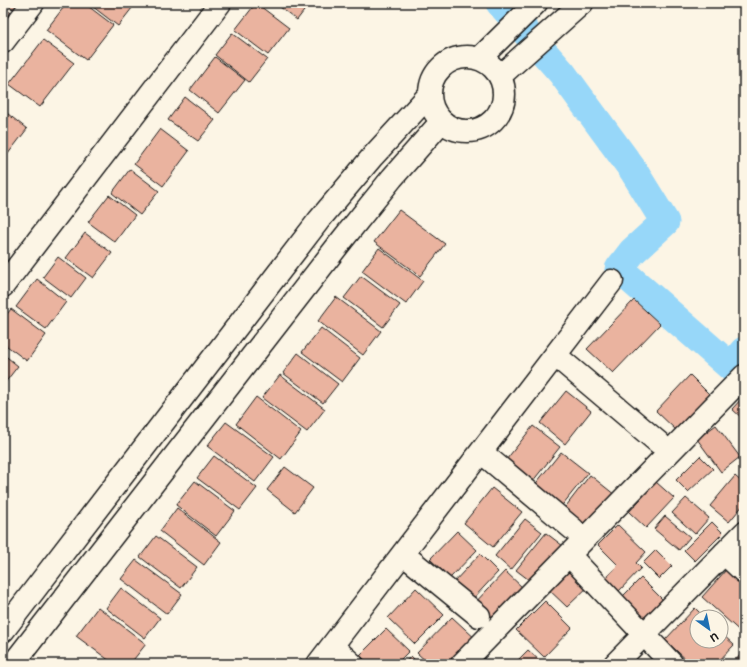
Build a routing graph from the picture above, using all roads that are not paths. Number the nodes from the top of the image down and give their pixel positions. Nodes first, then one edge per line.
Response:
1 (33, 3) edge
2 (220, 3) edge
3 (536, 3) edge
4 (582, 3) edge
5 (3, 42) edge
6 (479, 59) junction
7 (500, 76) junction
8 (430, 94) junction
9 (442, 122) junction
10 (612, 281) dead end
11 (3, 286) edge
12 (555, 355) junction
13 (744, 376) edge
14 (659, 443) dead end
15 (481, 452) junction
16 (573, 529) dead end
17 (744, 533) edge
18 (724, 552) junction
19 (403, 554) junction
20 (570, 556) junction
21 (744, 572) edge
22 (479, 616) dead end
23 (3, 631) edge
24 (643, 635) junction
25 (332, 646) junction
26 (13, 664) edge
27 (318, 664) edge
28 (352, 664) edge
29 (462, 664) edge
30 (615, 664) edge
31 (672, 664) edge

1 - 5 street
2 - 11 street
3 - 6 street
4 - 7 street
6 - 7 street
6 - 8 street
7 - 9 street
8 - 9 street
8 - 23 street
9 - 26 street
10 - 12 street
12 - 14 street
12 - 15 street
13 - 20 street
15 - 16 street
15 - 19 street
17 - 18 street
18 - 21 street
18 - 24 street
19 - 22 street
19 - 25 street
20 - 24 street
20 - 29 street
24 - 30 street
24 - 31 street
25 - 27 street
25 - 28 street

